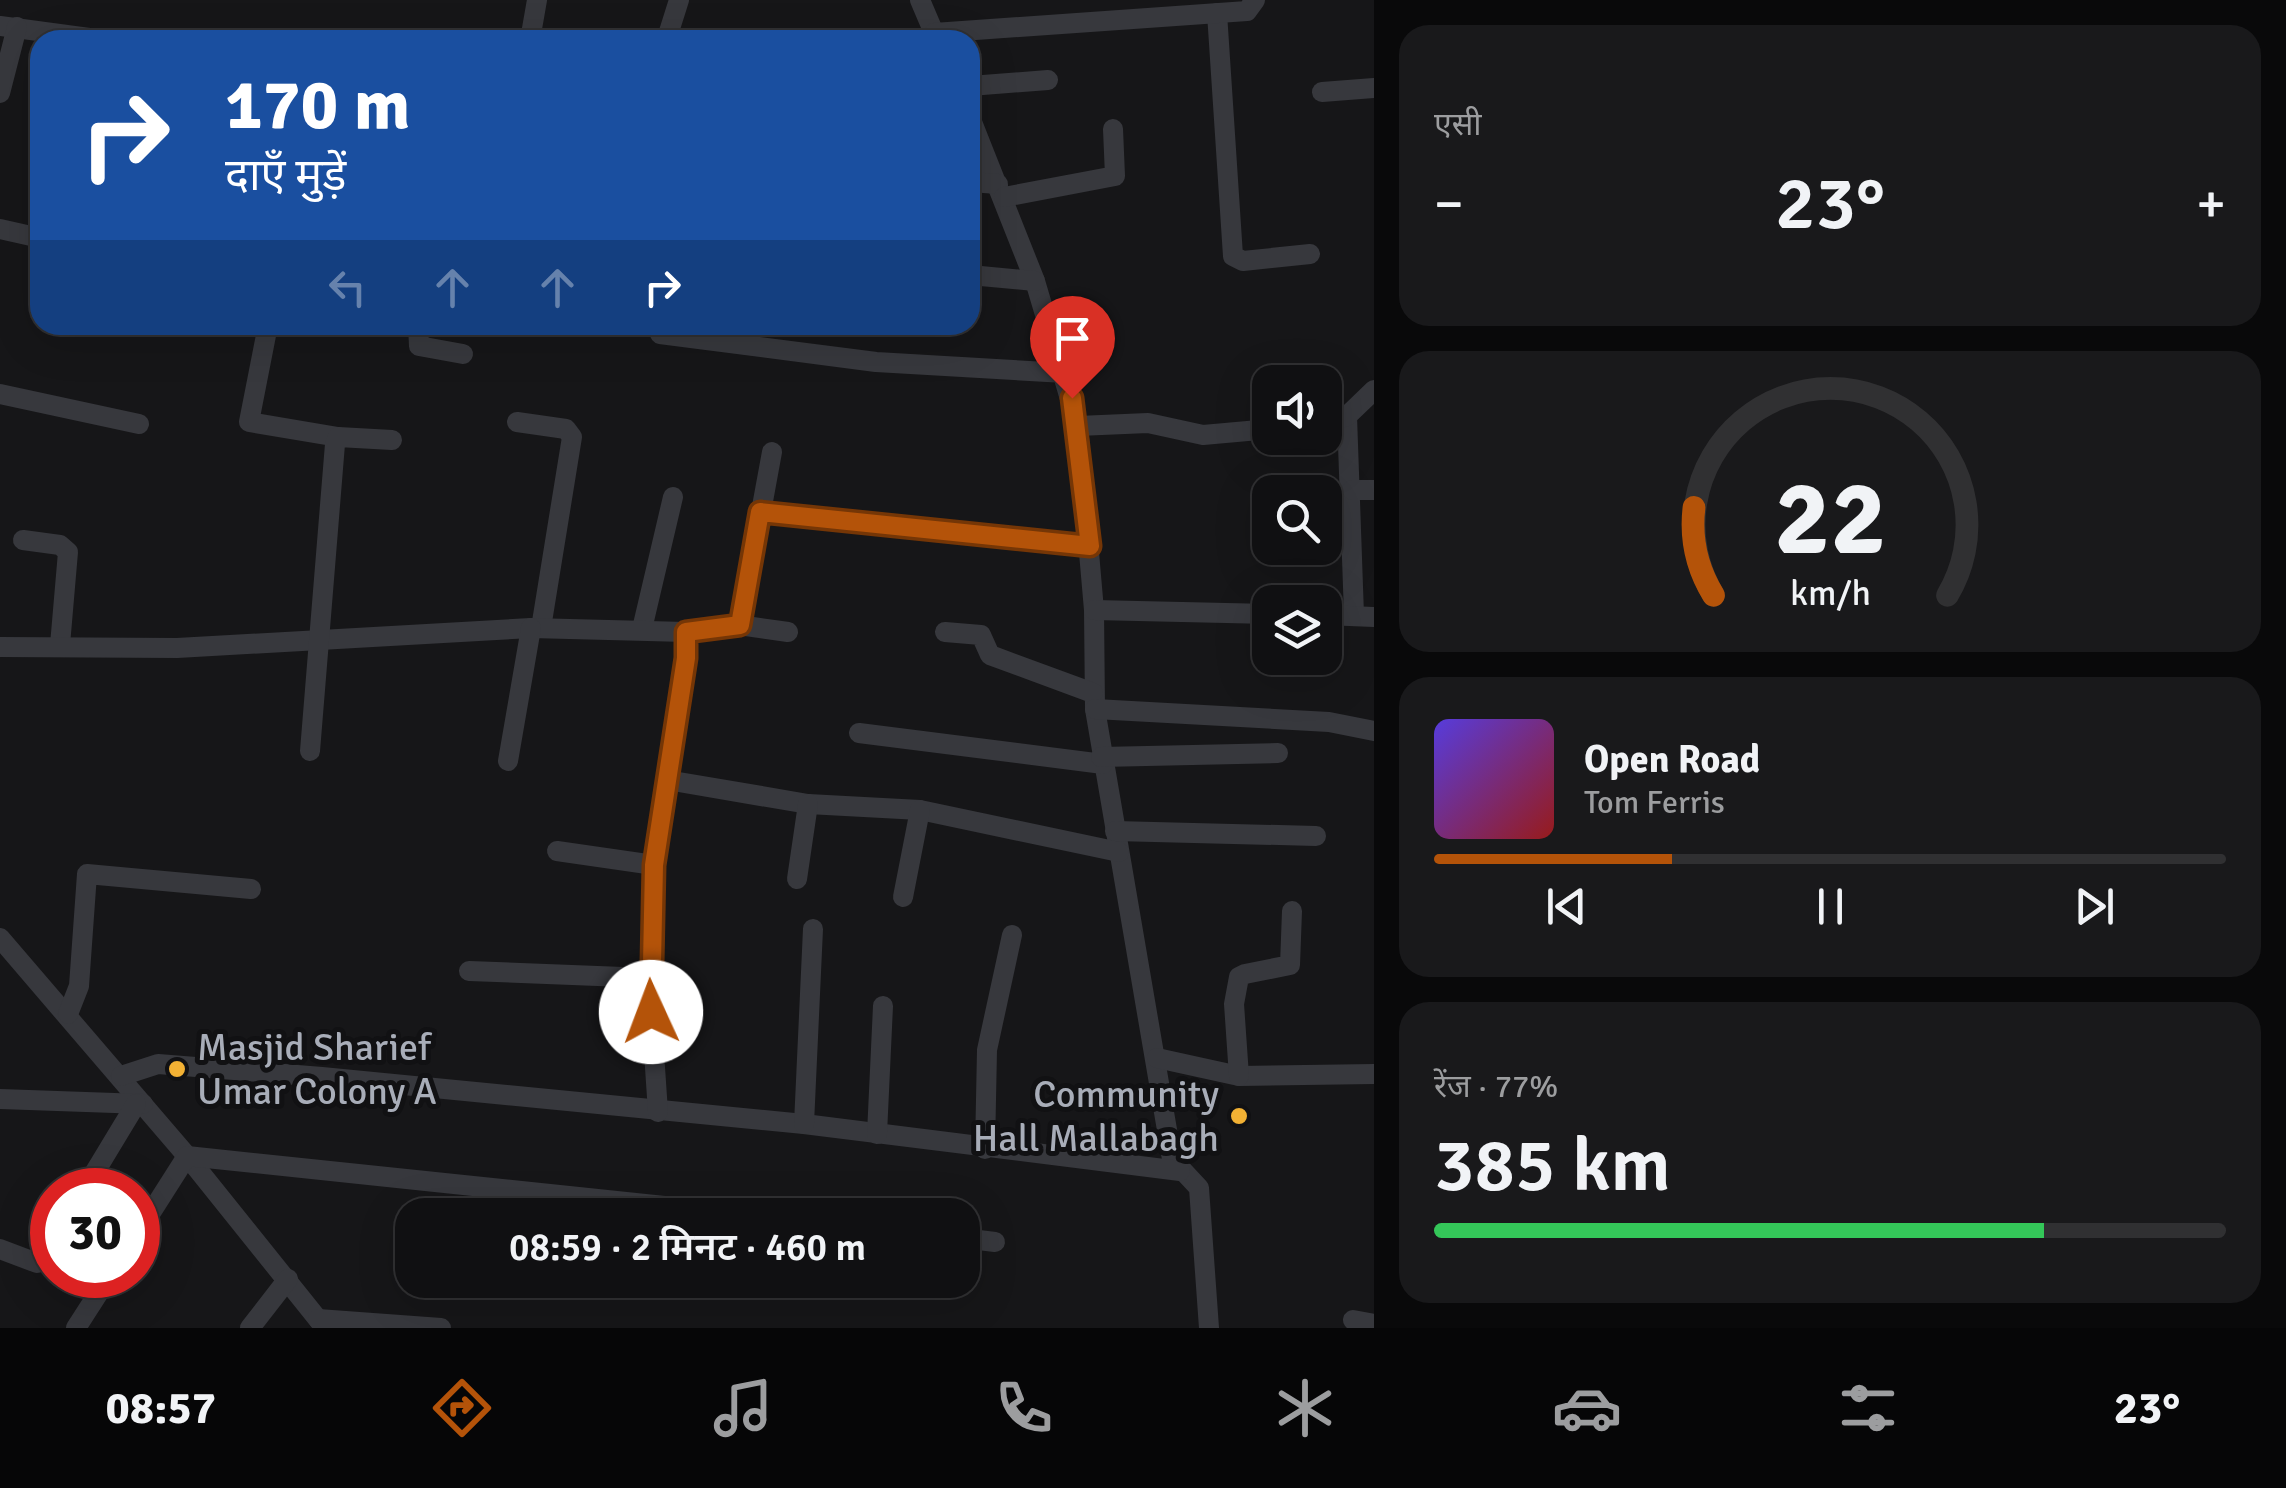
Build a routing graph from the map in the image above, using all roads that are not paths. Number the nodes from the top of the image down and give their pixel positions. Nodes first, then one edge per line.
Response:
1 (537, 0) edge
2 (679, 0) edge
3 (920, 0) edge
4 (1254, 0) edge
5 (1218, 14) junction
6 (8, 26) edge
7 (35, 30) edge
8 (532, 30) edge
9 (670, 30) edge
10 (933, 30) edge
11 (980, 33) edge
12 (1048, 80) dead end
13 (980, 85) edge
14 (1374, 88) edge
15 (1322, 92) dead end
16 (0, 94) edge
17 (1112, 130) dead end
18 (980, 141) edge
19 (980, 185) edge
20 (1001, 190) junction
21 (0, 229) edge
22 (30, 236) edge
23 (1310, 254) dead end
24 (980, 277) edge
25 (1035, 281) junction
26 (266, 335) edge
27 (418, 335) edge
28 (668, 335) edge
29 (464, 354) dead end
30 (1065, 373) junction
31 (1374, 390) edge
32 (0, 394) edge
33 (1347, 416) junction
34 (1342, 417) edge
35 (516, 422) dead end
36 (140, 424) dead end
37 (1078, 426) junction
38 (1252, 430) edge
39 (338, 437) junction
40 (392, 440) dead end
41 (772, 452) dead end
42 (1363, 490) edge
43 (673, 497) dead end
44 (760, 512) junction
45 (23, 540) dead end
46 (1090, 546) junction
47 (1094, 610) junction
48 (1252, 614) edge
49 (1364, 616) edge
50 (740, 625) junction
51 (536, 628) junction
52 (642, 629) junction
53 (686, 632) junction
54 (788, 632) dead end
55 (946, 632) dead end
56 (319, 642) junction
57 (60, 645) junction
58 (0, 647) edge
59 (1094, 701) junction
60 (1374, 731) edge
61 (859, 733) dead end
62 (310, 750) dead end
63 (1278, 753) dead end
64 (508, 760) dead end
65 (1102, 761) junction
66 (668, 780) junction
67 (808, 804) junction
68 (920, 810) junction
69 (1316, 836) dead end
70 (1117, 842) junction
71 (557, 850) dead end
72 (654, 865) junction
73 (797, 879) dead end
74 (251, 889) dead end
75 (902, 897) dead end
76 (1292, 911) dead end
77 (814, 929) dead end
78 (1012, 935) dead end
79 (0, 938) edge
80 (470, 971) dead end
81 (649, 978) junction
82 (882, 1006) dead end
83 (68, 1014) junction
84 (1157, 1058) junction
85 (1374, 1074) edge
86 (121, 1076) junction
87 (1238, 1076) junction
88 (0, 1099) edge
89 (140, 1104) junction
90 (658, 1112) junction
91 (804, 1124) junction
92 (877, 1134) junction
93 (985, 1150) junction
94 (187, 1156) junction
95 (98, 1168) edge
96 (1180, 1171) junction
97 (160, 1198) edge
98 (588, 1198) edge
99 (980, 1240) edge
100 (995, 1242) dead end
101 (0, 1249) edge
102 (30, 1264) edge
103 (288, 1279) junction
104 (95, 1298) edge
105 (321, 1323) edge
106 (76, 1328) edge
107 (250, 1328) edge
108 (442, 1328) edge
109 (1209, 1328) edge

1 - 8 street
2 - 9 street
3 - 10 street
4 - 5 street
5 - 11 street
5 - 23 street
6 - 7 street
6 - 16 street
12 - 13 street
14 - 15 street
17 - 20 street
18 - 20 street
19 - 20 street
20 - 25 street
21 - 22 street
24 - 25 street
25 - 30 street
26 - 39 street
27 - 29 street
28 - 30 street
30 - 37 street
31 - 33 street
32 - 36 street
33 - 34 street
33 - 42 street
35 - 51 street
37 - 38 street
37 - 46 street
39 - 40 street
39 - 56 street
41 - 44 street
42 - 49 street
43 - 52 street
44 - 46 street
44 - 50 street
45 - 57 street
46 - 47 street
47 - 48 street
47 - 59 street
50 - 53 street
50 - 54 street
51 - 52 street
51 - 56 street
51 - 64 street
52 - 53 street
53 - 66 street
55 - 59 street
56 - 57 street
56 - 62 street
57 - 58 street
59 - 60 street
59 - 65 street
61 - 65 street
63 - 65 street
65 - 70 street
66 - 67 street
66 - 72 street
67 - 68 street
67 - 73 street
68 - 70 street
68 - 75 street
69 - 70 street
70 - 84 street
71 - 72 street
72 - 81 street
74 - 83 street
76 - 87 street
77 - 91 street
78 - 93 street
79 - 83 street
80 - 81 street
81 - 90 street
82 - 92 street
83 - 86 street
84 - 87 street
84 - 96 street
85 - 87 street
86 - 89 street
86 - 90 street
88 - 89 street
89 - 94 street
89 - 95 street
90 - 91 street
91 - 92 street
92 - 93 street
93 - 96 street
94 - 97 street
94 - 98 street
94 - 103 street
96 - 109 street
99 - 100 street
101 - 102 street
103 - 105 street
103 - 107 street
104 - 106 street
105 - 108 street

